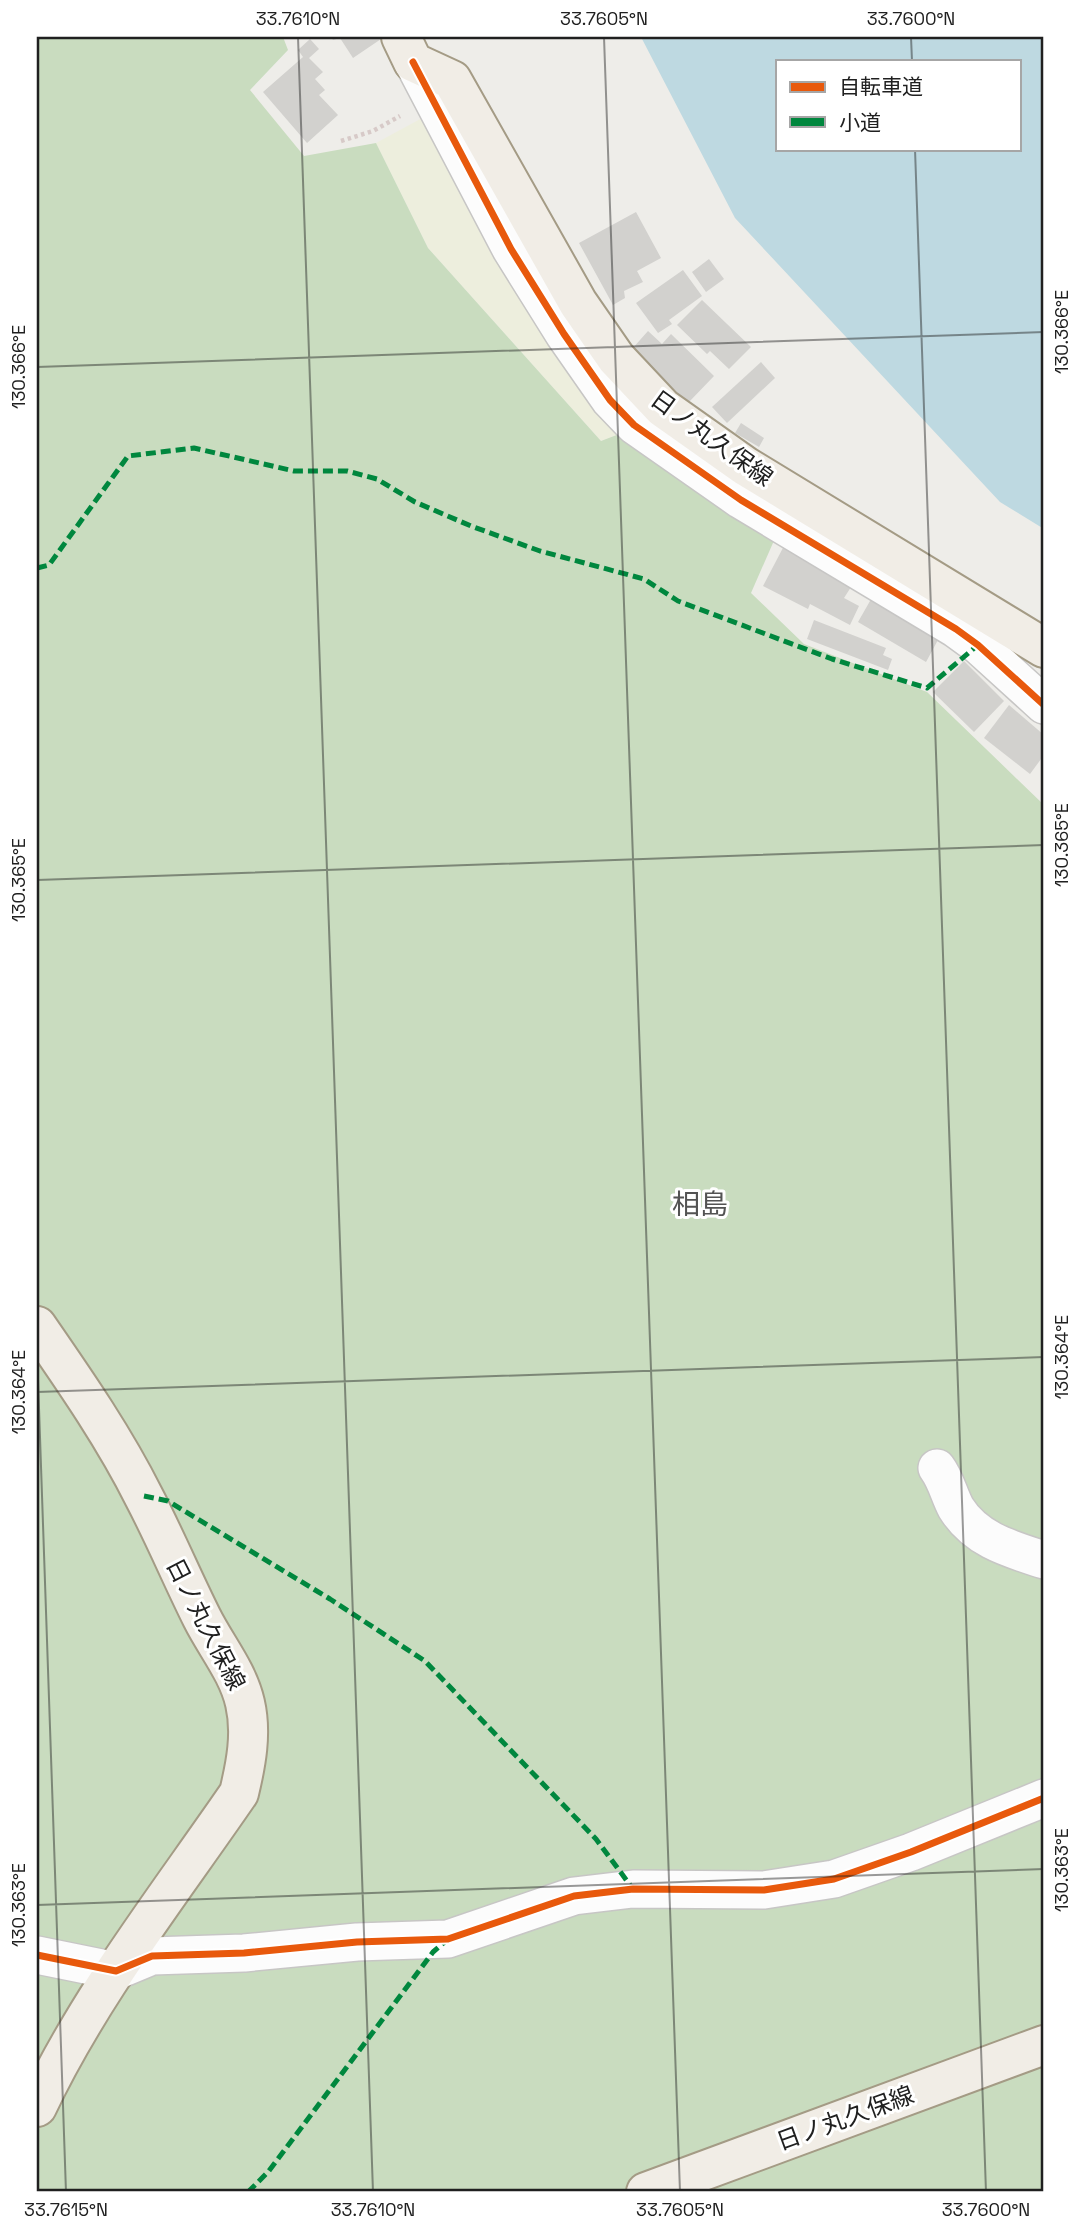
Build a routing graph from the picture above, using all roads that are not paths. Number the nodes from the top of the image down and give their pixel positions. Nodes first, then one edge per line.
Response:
1 (407, 49) edge
2 (989, 633) junction
3 (1044, 648) edge
4 (1044, 705) edge
5 (37, 1326) edge
6 (937, 1468) dead end
7 (1044, 1560) edge
8 (1044, 1798) edge
9 (37, 1955) edge
10 (116, 1970) junction
11 (1044, 2045) edge
12 (37, 2107) edge
13 (646, 2192) edge

1 - 2 main road, 日ノ丸久保線
1 - 2 street
2 - 3 main road, 日ノ丸久保線
2 - 4 street
5 - 10 main road, 日ノ丸久保線
6 - 7 street
8 - 10 street
9 - 10 street
10 - 12 main road, 日ノ丸久保線
11 - 13 main road, 日ノ丸久保線

